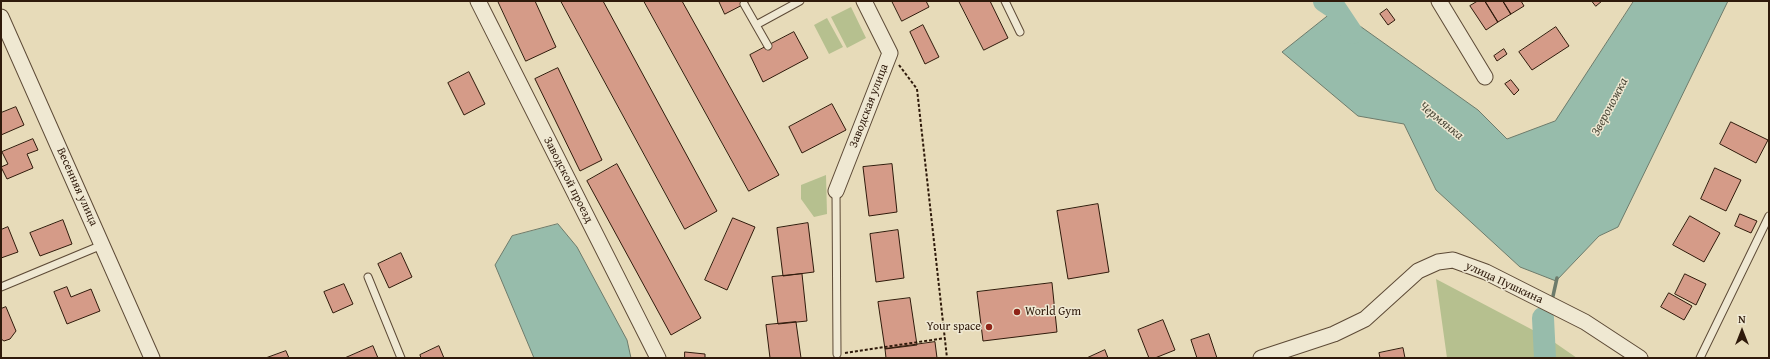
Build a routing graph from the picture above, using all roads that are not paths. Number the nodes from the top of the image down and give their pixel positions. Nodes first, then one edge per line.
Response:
1 (478, 1) edge
2 (800, 1) edge
3 (864, 1) edge
4 (1005, 1) edge
5 (1439, 1) edge
6 (744, 4) dead end
7 (1, 17) edge
8 (756, 25) junction
9 (1020, 32) dead end
10 (768, 46) dead end
11 (1485, 77) dead end
12 (836, 191) joint
13 (1769, 216) edge
14 (103, 245) junction
15 (368, 277) dead end
16 (1, 287) edge
17 (837, 354) road end
18 (152, 358) edge
19 (401, 358) edge
20 (658, 358) edge
21 (1261, 358) edge
22 (1640, 358) edge
23 (1700, 358) edge

1 - 20 street, Заводской проезд
2 - 8 lane
3 - 12 street, Заводская улица
4 - 9 lane
5 - 11 street
6 - 8 lane
7 - 14 street, Весенняя улица
8 - 10 lane
12 - 17 lane
13 - 23 lane
14 - 16 lane
14 - 18 street, Весенняя улица
15 - 19 lane
21 - 22 street, улица Пушкина

